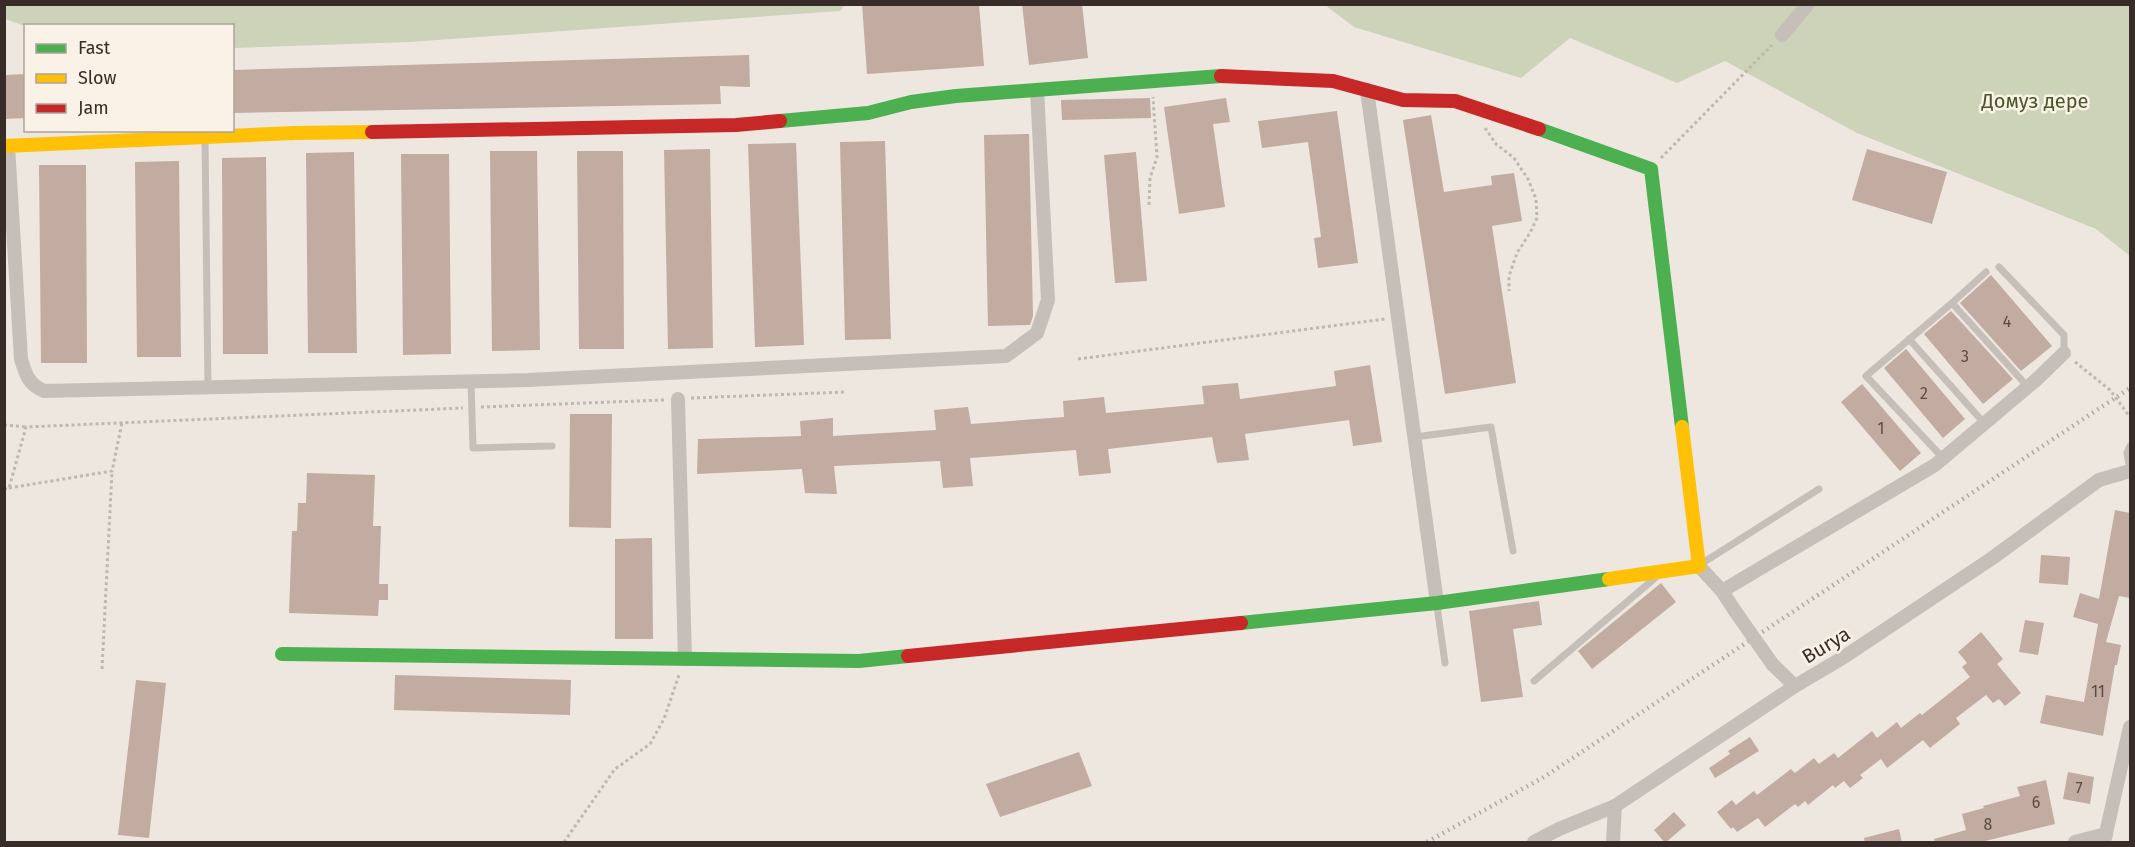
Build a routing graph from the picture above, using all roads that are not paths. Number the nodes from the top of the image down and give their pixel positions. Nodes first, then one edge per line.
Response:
1 (1808, 4) edge
2 (1782, 35) road end
3 (1037, 90) junction
4 (1367, 90) junction
5 (205, 137) junction
6 (6, 146) edge
7 (1999, 267) dead end
8 (1986, 272) dead end
9 (1952, 303) junction
10 (1909, 339) junction
11 (2064, 354) joint
12 (471, 381) junction
13 (208, 387) junction
14 (2028, 387) junction
15 (678, 399) road end
16 (1984, 423) junction
17 (1415, 437) junction
18 (552, 446) dead end
19 (2130, 446) edge
20 (1943, 458) junction
21 (2130, 471) edge
22 (1819, 489) dead end
23 (1513, 551) dead end
24 (1699, 566) junction
25 (1664, 571) junction
26 (1722, 591) junction
27 (1437, 603) junction
28 (282, 654) dead end
29 (685, 659) junction
30 (1445, 663) dead end
31 (1534, 681) dead end
32 (1795, 686) junction
33 (2130, 733) edge
34 (1615, 806) junction
35 (2105, 838) edge
36 (1534, 843) edge
37 (1613, 843) edge
38 (2075, 843) edge

1 - 2 street
3 - 4 street
3 - 5 street
3 - 12 street
4 - 17 street
4 - 24 street
5 - 6 street
5 - 13 lane
6 - 13 street
7 - 11 lane
8 - 9 lane
9 - 10 lane
9 - 14 lane
10 - 16 lane
10 - 20 lane
11 - 14 street
12 - 13 street
12 - 18 lane
14 - 16 street
15 - 29 street
16 - 20 street
17 - 23 lane
17 - 27 street
19 - 21 lane, Burya
20 - 26 street
21 - 32 street, Burya
22 - 24 lane
24 - 25 street
24 - 26 street
25 - 27 street
25 - 31 lane
26 - 32 street, bridge
27 - 29 street
27 - 30 lane
28 - 29 street
32 - 34 street, Burya
33 - 35 street
34 - 36 street, Burya
34 - 37 street
35 - 38 street

